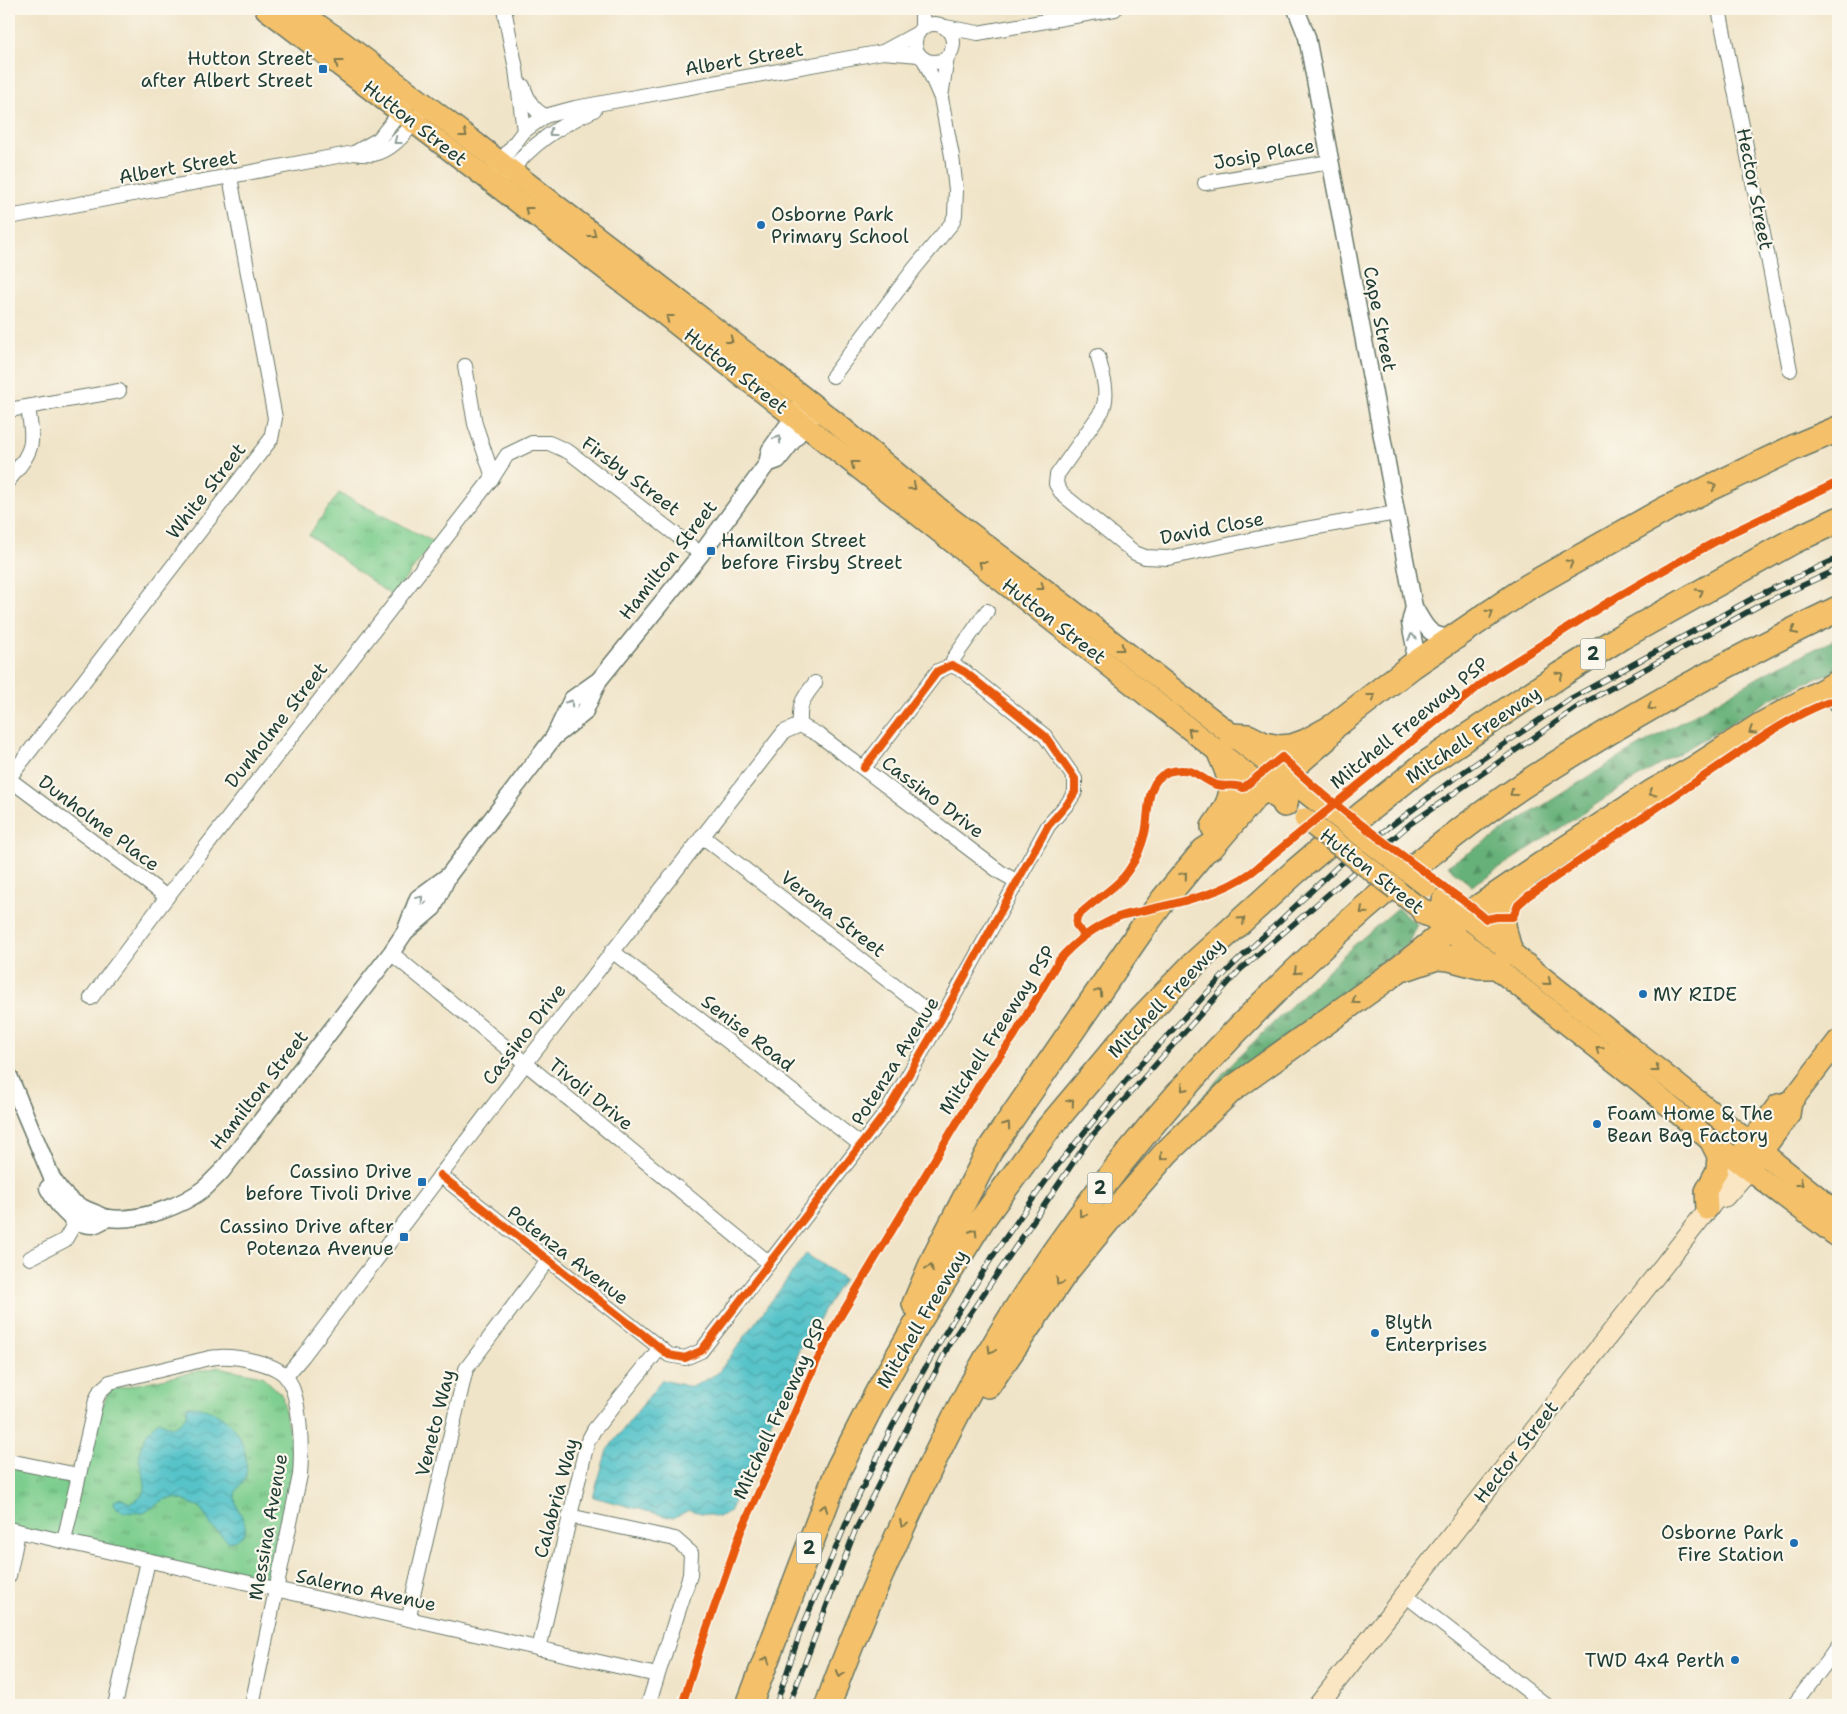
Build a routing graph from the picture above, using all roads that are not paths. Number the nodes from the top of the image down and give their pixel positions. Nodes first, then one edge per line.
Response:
1 (266, 9) edge
2 (295, 9) edge
3 (504, 9) edge
4 (922, 9) edge
5 (930, 9) edge
6 (1115, 9) edge
7 (1296, 9) edge
8 (1307, 9) edge
9 (1719, 9) edge
10 (942, 26) junction
11 (920, 31) junction
12 (978, 33) junction
13 (1307, 38) junction
14 (883, 52) junction
15 (949, 55) junction
16 (921, 57) junction
17 (516, 69) junction
18 (941, 98) junction
19 (611, 102) junction
20 (413, 108) junction
21 (545, 116) junction
22 (524, 131) junction
23 (1330, 162) junction
24 (499, 175) junction
25 (230, 177) junction
26 (1205, 184) dead end
27 (9, 217) edge
28 (1098, 356) dead end
29 (466, 366) dead end
30 (1790, 370) dead end
31 (833, 376) dead end
32 (119, 391) dead end
33 (28, 407) junction
34 (9, 410) edge
35 (806, 412) junction
36 (1838, 429) edge
37 (532, 443) joint
38 (493, 477) junction
39 (9, 480) edge
40 (1396, 513) junction
41 (1838, 520) edge
42 (701, 554) junction
43 (1414, 607) junction
44 (1838, 609) edge
45 (987, 611) dead end
46 (1453, 638) junction
47 (952, 665) junction
48 (1412, 666) junction
49 (815, 683) dead end
50 (1831, 694) edge
51 (800, 725) junction
52 (1334, 727) junction
53 (1226, 745) junction
54 (864, 768) junction
55 (9, 778) edge
56 (1286, 784) junction
57 (702, 836) junction
58 (1204, 851) junction
59 (1530, 872) junction
60 (1018, 882) junction
61 (167, 897) junction
62 (1446, 914) junction
63 (612, 951) junction
64 (391, 953) junction
65 (1502, 959) junction
66 (1394, 973) junction
67 (92, 998) dead end
68 (940, 1021) junction
69 (1838, 1041) edge
70 (525, 1064) junction
71 (9, 1076) edge
72 (1693, 1098) junction
73 (9, 1099) edge
74 (1791, 1102) junction
75 (1768, 1117) junction
76 (31, 1140) junction
77 (1710, 1140) junction
78 (862, 1145) junction
79 (1756, 1148) junction
80 (1743, 1165) junction
81 (440, 1175) junction
82 (1711, 1204) junction
83 (1838, 1213) edge
84 (79, 1215) junction
85 (1838, 1237) edge
86 (30, 1258) dead end
87 (548, 1260) junction
88 (769, 1263) junction
89 (660, 1348) junction
90 (286, 1376) junction
91 (878, 1394) junction
92 (9, 1461) edge
93 (78, 1474) junction
94 (924, 1480) junction
95 (569, 1516) junction
96 (14, 1530) edge
97 (64, 1541) junction
98 (148, 1561) junction
99 (9, 1576) edge
100 (277, 1590) junction
101 (1404, 1594) junction
102 (409, 1618) junction
103 (1838, 1647) edge
104 (539, 1649) junction
105 (657, 1675) junction
106 (115, 1705) edge
107 (252, 1705) edge
108 (648, 1705) edge
109 (749, 1705) edge
110 (828, 1705) edge
111 (1318, 1705) edge
112 (1546, 1705) edge
113 (1794, 1705) edge

20 -> 1 main road, Hutton Street
2 - 20 main road, Hutton Street
3 - 17 street
4 - 11 street
5 - 10 street
6 - 12 street
7 - 13 street, Cape Street
8 - 13 street, Cape Street
9 - 30 street, Hector Street
10 - 11 street
10 - 12 street
10 - 15 street
11 - 14 street, Albert Street
11 - 16 street
12 - 15 street
13 - 23 street, Cape Street
14 - 16 street, Albert Street
14 - 19 street, Albert Street
15 - 16 street
15 - 18 street
16 - 18 street
17 - 21 street
17 - 22 street
18 - 31 street
19 - 21 street, Albert Street
19 -> 24 street, Albert Street
20 - 24 main road, Hutton Street
20 - 25 street, Albert Street
21 - 22 street, Albert Street
22 - 24 street, Albert Street
23 - 26 street, Josip Place
23 - 40 street, Cape Street
24 - 35 main road, Hutton Street
25 - 27 street, Albert Street
25 - 55 street, White Street
28 - 40 street, David Close
29 - 38 street
32 - 33 street
33 - 34 street
33 - 39 street
35 - 42 street, Hamilton Street
35 - 53 main road, Hutton Street
46 -> 36 highway
37 - 38 street, Dunholme Street
37 - 42 street, Firsby Street
38 - 61 street, Dunholme Street
40 - 43 street, Cape Street
91 -> 41 highway, Mitchell Freeway / 2
42 - 64 street, Hamilton Street
43 - 46 street, Cape Street
48 -> 43 street, Cape Street
44 -> 94 highway, 2
45 - 47 street
46 - 48 highway
47 - 54 street
47 - 60 street, Potenza Avenue
52 -> 48 highway
49 - 51 street
50 -> 59 highway
51 - 54 street, Cassino Drive
51 - 57 street, Cassino Drive
52 - 53 highway
52 - 56 highway
53 - 56 main road, Hutton Street
53 - 58 highway
54 - 60 street, Cassino Drive
55 - 61 street, Dunholme Place
56 - 58 highway
56 - 62 main road, Hutton Street, bridge
56 - 62 main road, Hutton Street, bridge
57 - 63 street, Cassino Drive
57 - 68 street, Verona Street
91 -> 58 highway
59 - 62 highway
59 - 65 highway
60 - 68 street, Potenza Avenue
61 - 67 street, Dunholme Street
62 - 65 main road, Hutton Street
62 - 66 highway
63 - 70 street, Cassino Drive
63 - 78 street, Senise Road
64 - 70 street, Tivoli Drive
64 - 84 street, Hamilton Street
65 - 66 highway
65 -> 72 main road, Hutton Street
77 -> 65 main road, Hutton Street
66 -> 94 highway
68 - 78 street, Potenza Avenue
69 - 74 main road, Hector Street
70 - 81 street, Cassino Drive
70 - 88 street, Tivoli Drive
71 - 76 street, Hamilton Street
72 - 75 main road
72 - 79 main road, Hutton Street
73 - 76 street, Hamilton Street
74 - 75 main road, Hector Street
74 - 79 main road, Hector Street
75 - 79 main road, Hector Street
76 - 84 street, Hamilton Street
77 - 80 main road, Hutton Street
77 - 82 main road
78 - 88 street, Potenza Avenue
79 - 80 main road, Hector Street
79 -> 83 main road, Hutton Street
80 - 82 main road, Hector Street
80 - 85 main road, Hutton Street
81 - 87 street, Potenza Avenue
81 - 90 street, Cassino Drive
82 - 101 main road, Hector Street
84 - 86 street
87 - 89 street, Potenza Avenue
87 - 102 street, Veneto Way
88 - 89 street, Potenza Avenue
89 - 95 street, Calabria Way
90 - 93 street
90 - 100 street, Messina Avenue
109 -> 91 highway, Mitchell Freeway / 2
92 - 93 street
93 - 97 street
94 -> 110 highway, 2
95 - 104 street, Calabria Way
95 - 105 street
96 - 97 street, Salerno Avenue
96 - 99 street
97 - 98 street, Salerno Avenue
98 - 100 street, Salerno Avenue
98 - 106 street
100 - 102 street, Salerno Avenue
100 - 107 street, Messina Avenue
101 - 111 main road, Hector Street
101 - 112 street
102 - 104 street, Salerno Avenue
103 - 113 street
104 - 105 street, Salerno Avenue
105 - 108 street

